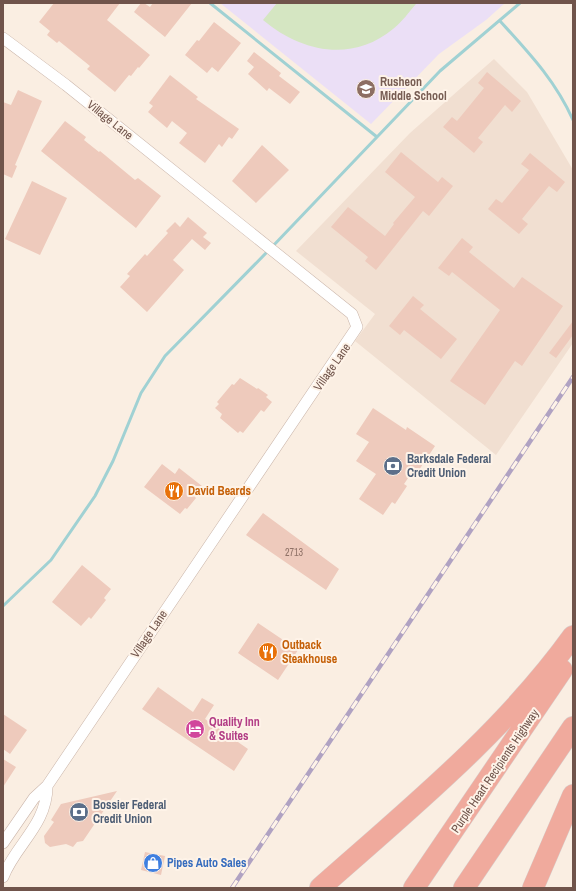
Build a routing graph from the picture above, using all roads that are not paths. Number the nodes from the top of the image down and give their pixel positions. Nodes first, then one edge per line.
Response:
1 (3, 38) edge
2 (573, 636) edge
3 (573, 652) edge
4 (573, 727) edge
5 (47, 786) junction
6 (573, 795) edge
7 (3, 843) edge
8 (3, 877) edge
9 (320, 888) edge
10 (414, 888) edge
11 (464, 888) edge
12 (533, 888) edge

1 - 5 street, Village Lane
2 - 9 highway
3 - 10 highway, Purple Heart Recipients Highway
4 - 11 highway
5 - 7 street, Village Lane
5 - 8 street, Village Lane
6 - 12 highway

